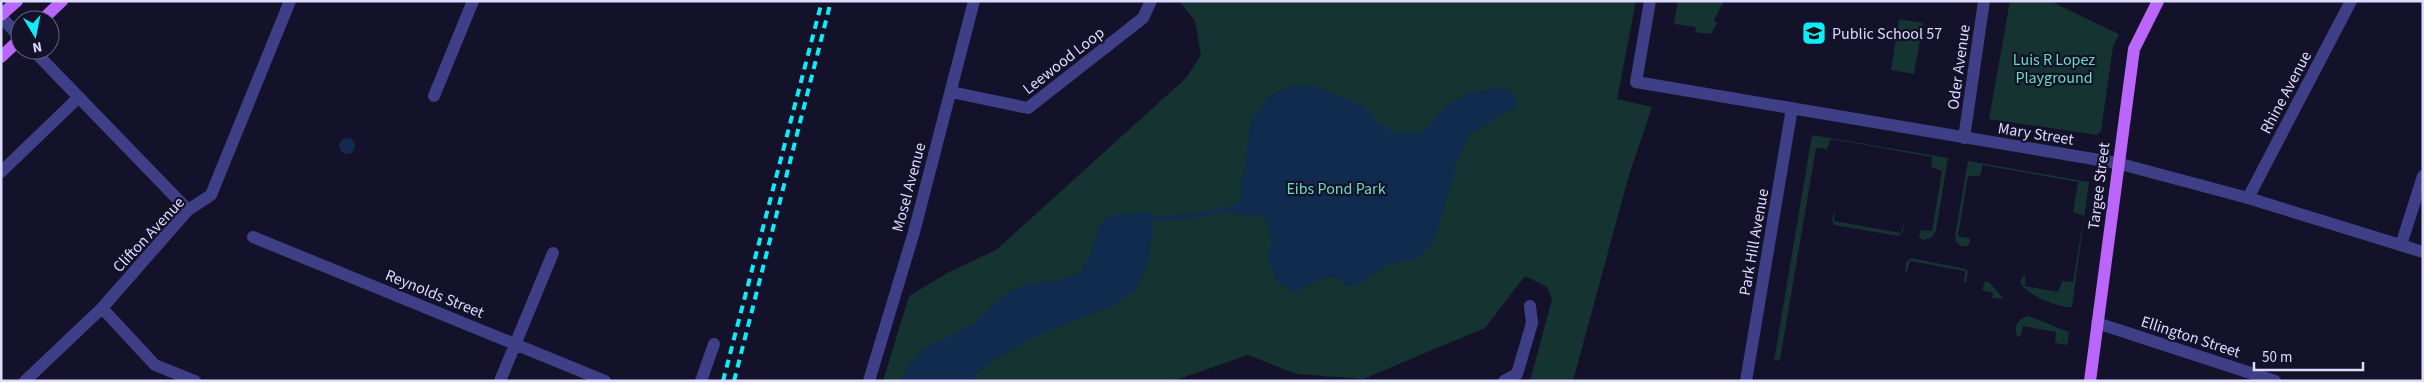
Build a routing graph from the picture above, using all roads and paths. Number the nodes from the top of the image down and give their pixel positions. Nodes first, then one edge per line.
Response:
1 (17, 1) edge
2 (62, 1) edge
3 (290, 1) edge
4 (472, 1) edge
5 (974, 1) edge
6 (1151, 1) edge
7 (1650, 1) edge
8 (1984, 1) edge
9 (2158, 1) edge
10 (2351, 1) edge
11 (53, 10) edge
12 (1, 16) edge
13 (10, 26) edge
14 (10, 48) edge
15 (1, 57) edge
16 (43, 60) edge
17 (951, 92) junction
18 (434, 96) dead end
19 (79, 97) junction
20 (1792, 108) junction
21 (1964, 138) junction
22 (2118, 163) junction
23 (1, 172) edge
24 (2423, 176) edge
25 (2248, 198) junction
26 (188, 210) junction
27 (254, 237) dead end
28 (2401, 245) junction
29 (2423, 252) edge
30 (552, 254) dead end
31 (1530, 306) dead end
32 (102, 308) junction
33 (2097, 323) junction
34 (515, 343) junction
35 (714, 344) dead end
36 (25, 381) edge
37 (196, 381) edge
38 (500, 381) edge
39 (605, 381) edge
40 (701, 381) edge
41 (869, 381) edge
42 (1504, 381) edge
43 (1746, 381) edge
44 (2090, 381) edge
45 (2275, 381) edge

1 - 12 main road
2 - 11 main road
3 - 26 street, Clifton Avenue
4 - 18 street
5 - 17 street, Mosel Avenue
6 - 17 street, Leewood Loop
7 - 20 street, Mary Street
8 - 21 street, Oder Avenue
9 - 22 main road, Targee Street
10 - 25 street, Rhine Avenue
12 - 13 street
14 - 15 main road
16 - 19 street
17 - 41 street, Mosel Avenue
19 - 23 street
19 - 26 street
20 - 21 street, Mary Street
20 - 43 street, Park Hill Avenue
21 - 22 street, Mary Street
22 - 25 street, Mary Street
22 - 33 main road, Targee Street
24 - 28 street
25 - 28 street, Mary Street
26 - 32 street, Clifton Avenue
27 - 34 street, Reynolds Street
28 - 29 street, Mary Street
30 - 34 street
31 - 42 street
32 - 36 street, Clifton Avenue
32 - 37 street
33 - 44 main road, Targee Street
33 - 45 street, Ellington Street
34 - 38 street
34 - 39 street, Reynolds Street
35 - 40 street

